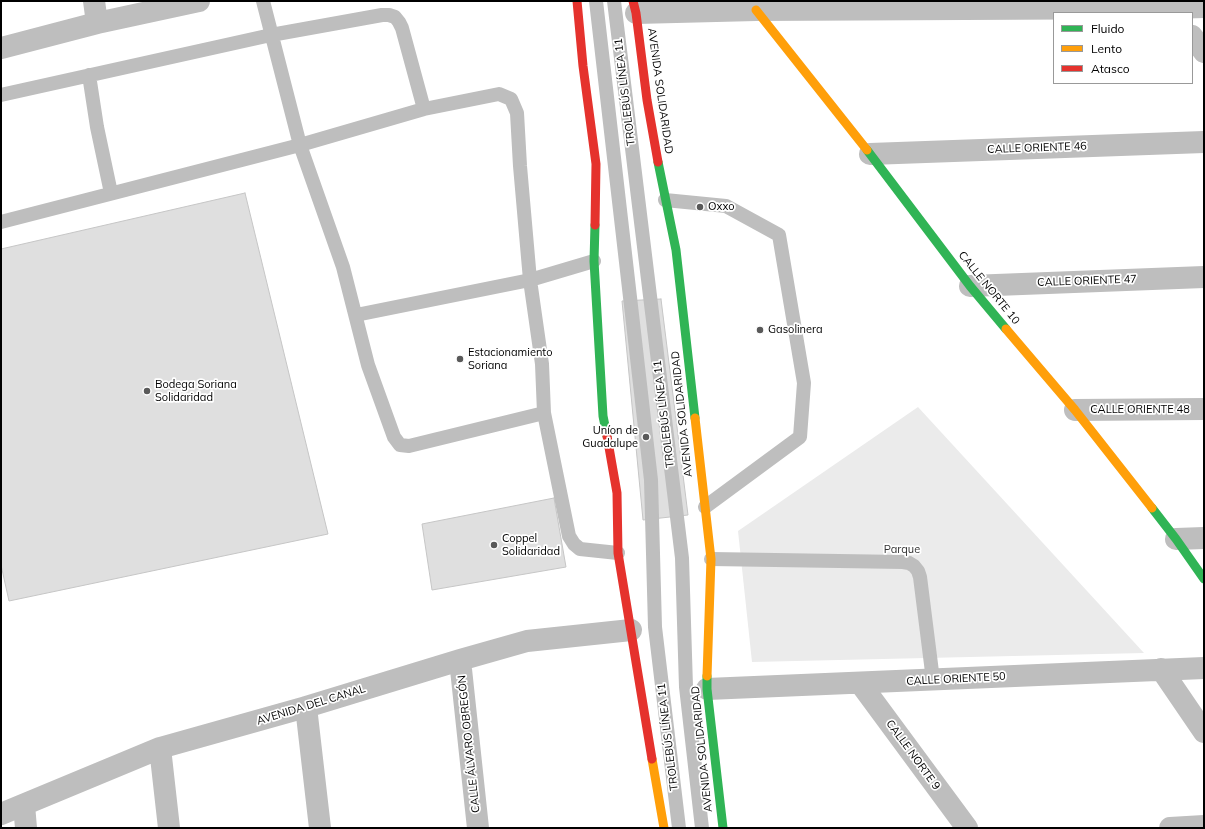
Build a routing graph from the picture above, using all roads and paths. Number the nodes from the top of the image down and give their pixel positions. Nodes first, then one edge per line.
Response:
1 (94, 1) edge
2 (199, 1) edge
3 (263, 1) edge
4 (577, 1) edge
5 (596, 1) edge
6 (614, 1) edge
7 (635, 7) edge
8 (1204, 7) edge
9 (756, 10) junction
10 (1172, 11) edge
11 (97, 23) junction
12 (271, 35) junction
13 (1193, 37) edge
14 (1, 48) edge
15 (1204, 52) edge
16 (89, 75) junction
17 (1, 95) edge
18 (424, 108) junction
19 (1204, 142) edge
20 (300, 145) junction
21 (870, 154) junction
22 (111, 194) junction
23 (665, 200) junction
24 (1, 222) edge
25 (594, 261) junction
26 (1204, 277) edge
27 (530, 280) junction
28 (970, 286) junction
29 (356, 315) junction
30 (1204, 409) edge
31 (1075, 410) junction
32 (544, 413) junction
33 (705, 508) junction
34 (1204, 538) edge
35 (1176, 539) junction
36 (618, 553) junction
37 (711, 559) junction
38 (1204, 579) edge
39 (631, 630) junction
40 (460, 660) junction
41 (1204, 668) edge
42 (1161, 670) junction
43 (933, 680) junction
44 (860, 683) junction
45 (707, 689) junction
46 (306, 707) junction
47 (1204, 732) edge
48 (160, 748) junction
49 (24, 805) junction
50 (1, 814) edge
51 (1204, 826) edge
52 (26, 828) edge
53 (169, 828) edge
54 (320, 828) edge
55 (478, 828) edge
56 (664, 828) edge
57 (679, 828) edge
58 (702, 828) edge
59 (723, 828) edge
60 (967, 828) edge
61 (1170, 828) edge

1 - 11 street
2 - 11 street
3 - 12 lane
4 - 25 street
5 - 57 lane, TROLEBÚS LÍNEA 11
6 - 58 lane, TROLEBÚS LÍNEA 11
7 - 9 street
7 - 23 street, AVENIDA SOLIDARIDAD
8 - 10 street
9 - 10 street
9 - 21 street, CALLE NORTE 10
11 - 14 street
12 - 16 lane
12 - 18 lane
12 - 20 lane
13 - 15 street
16 - 17 lane
16 - 22 lane
18 - 20 lane
18 - 27 lane
19 - 21 street, CALLE ORIENTE 46
20 - 22 lane
20 - 29 lane
21 - 28 street, CALLE NORTE 10
22 - 24 lane
23 - 33 street, AVENIDA SOLIDARIDAD
23 - 33 lane
25 - 27 lane
25 - 36 street
26 - 28 street, CALLE ORIENTE 47
27 - 29 lane
27 - 32 lane
28 - 31 street, CALLE NORTE 10
29 - 32 lane
30 - 31 street, CALLE ORIENTE 48
31 - 35 street, CALLE NORTE 10
32 - 36 lane
33 - 37 street, AVENIDA SOLIDARIDAD
34 - 35 street
35 - 38 street, CALLE NORTE 10
36 - 39 street
37 - 43 lane
37 - 45 street, AVENIDA SOLIDARIDAD
39 - 40 street, AVENIDA DEL CANAL
39 - 56 street
40 - 46 street, AVENIDA DEL CANAL
40 - 55 street, CALLE ÁLVARO OBREGÓN
41 - 42 street, CALLE ORIENTE 50
42 - 43 street, CALLE ORIENTE 50
42 - 47 street
43 - 44 street, CALLE ORIENTE 50
44 - 45 street, CALLE ORIENTE 50
44 - 60 street, CALLE NORTE 9
45 - 59 street, AVENIDA SOLIDARIDAD
46 - 48 street, AVENIDA DEL CANAL
46 - 54 street
48 - 49 street, AVENIDA DEL CANAL
48 - 53 street
49 - 50 street, AVENIDA DEL CANAL
49 - 52 street
51 - 61 street

